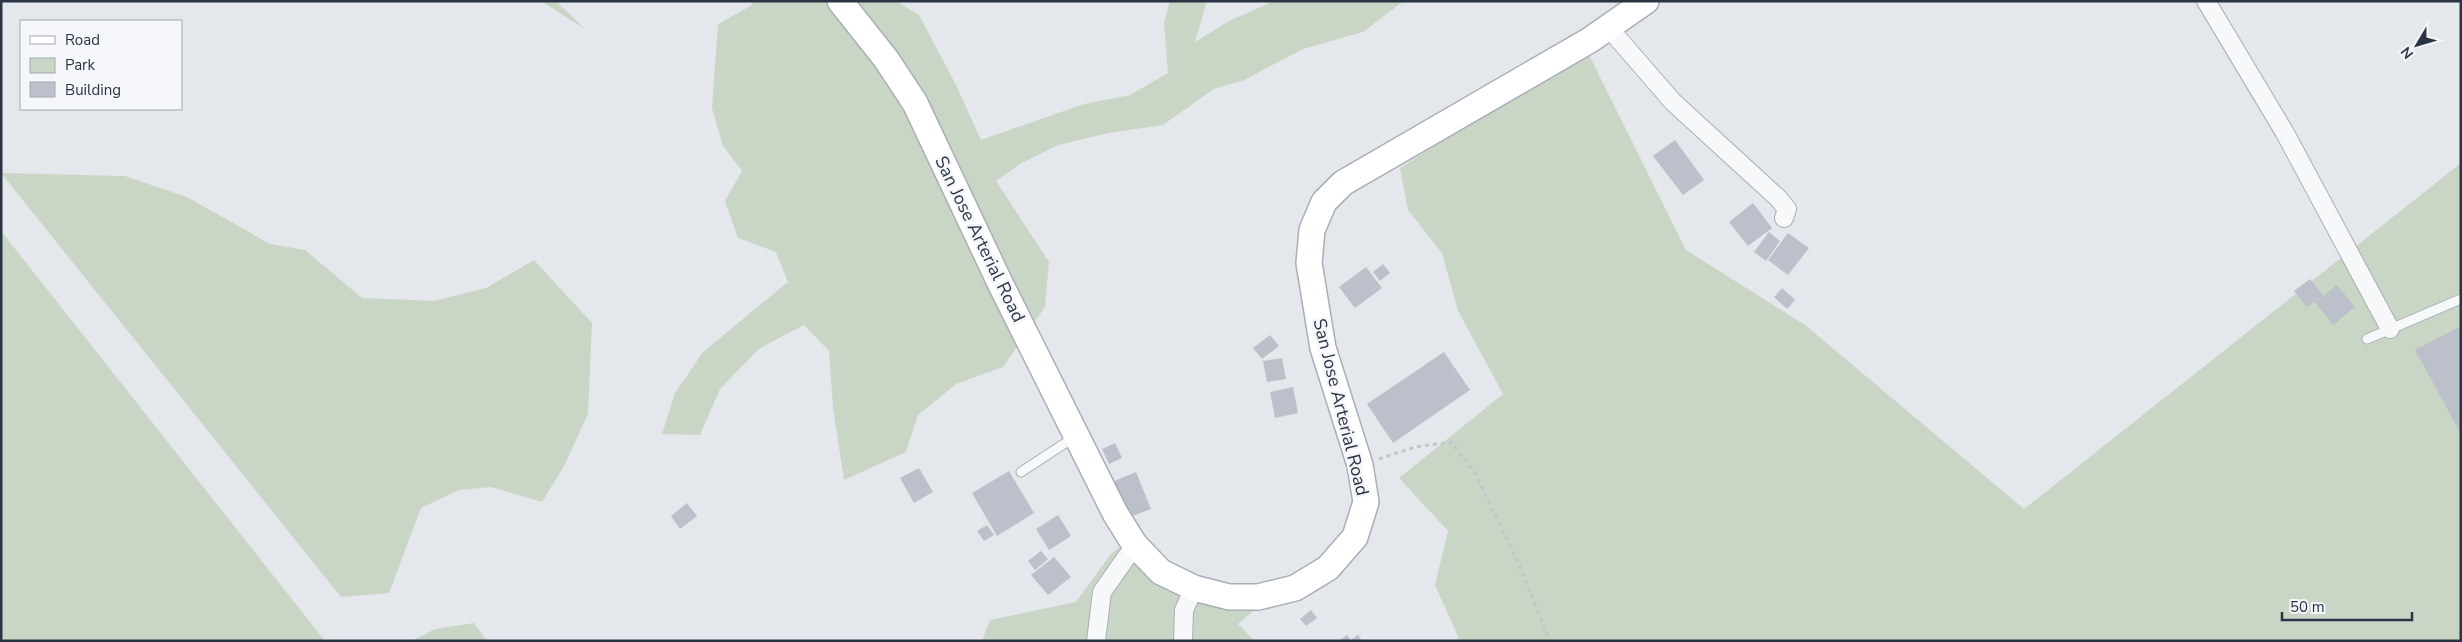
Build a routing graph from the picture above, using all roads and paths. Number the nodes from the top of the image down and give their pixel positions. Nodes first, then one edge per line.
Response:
1 (840, 1) edge
2 (1646, 1) edge
3 (2206, 1) edge
4 (1608, 27) junction
5 (1784, 218) dead end
6 (2461, 299) edge
7 (2390, 328) junction
8 (2367, 338) dead end
9 (1076, 436) junction
10 (1360, 465) junction
11 (1021, 472) dead end
12 (1136, 545) junction
13 (1194, 588) junction
14 (1096, 641) edge
15 (1183, 641) edge
16 (1550, 641) edge

1 - 9 main road, San Jose Arterial Road
2 - 4 main road, San Jose Arterial Road
3 - 7 street
4 - 5 street
4 - 10 main road, San Jose Arterial Road
6 - 7 lane
7 - 8 lane
9 - 11 lane
9 - 12 main road, San Jose Arterial Road
10 - 13 main road, San Jose Arterial Road
10 - 16 path
12 - 13 main road, San Jose Arterial Road
12 - 14 street
13 - 15 street

